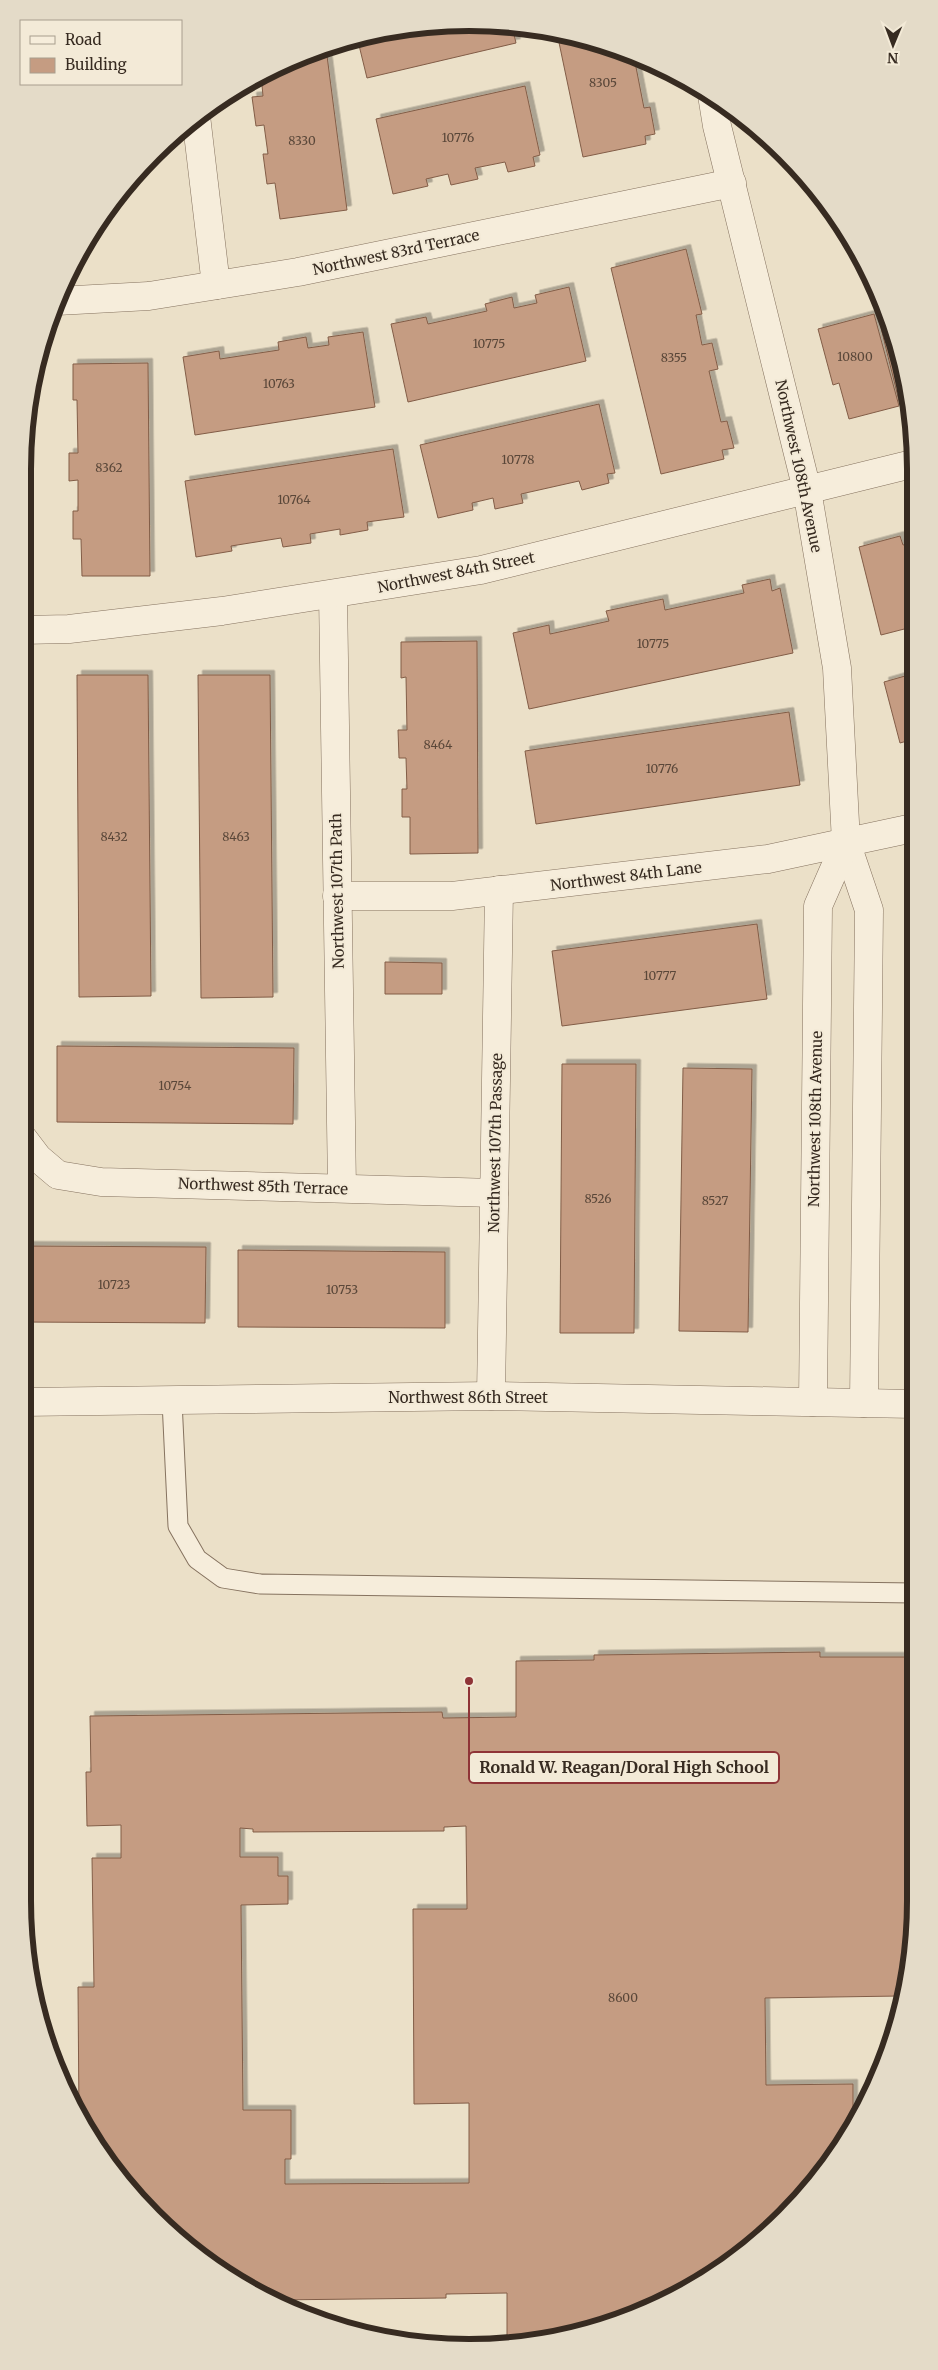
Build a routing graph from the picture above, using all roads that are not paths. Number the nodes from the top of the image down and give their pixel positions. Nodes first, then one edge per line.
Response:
1 (714, 106) edge
2 (197, 127) edge
3 (732, 183) junction
4 (216, 285) junction
5 (65, 301) edge
6 (907, 465) edge
7 (807, 490) junction
8 (333, 594) junction
9 (31, 630) edge
10 (907, 829) edge
11 (846, 842) junction
12 (499, 890) junction
13 (337, 896) junction
14 (31, 1149) edge
15 (342, 1188) junction
16 (494, 1193) junction
17 (491, 1396) junction
18 (172, 1401) junction
19 (31, 1402) edge
20 (813, 1402) junction
21 (864, 1403) junction
22 (907, 1404) edge
23 (907, 1593) edge

1 - 3 street, Northwest 108th Avenue
2 - 4 street
3 - 4 street, Northwest 83rd Terrace
3 - 7 street, Northwest 108th Avenue
4 - 5 street, Northwest 83rd Terrace
6 - 7 street, Northwest 84th Street
7 - 8 street, Northwest 84th Street
7 - 11 street, Northwest 108th Avenue
8 - 9 street, Northwest 84th Street
8 - 13 street, Northwest 107th Path
10 - 11 street, Northwest 84th Lane
11 - 12 street, Northwest 84th Lane
11 - 20 street, Northwest 108th Avenue
11 - 21 street, Northwest 108th Avenue
12 - 13 street, Northwest 84th Lane
12 - 16 street, Northwest 107th Passage
13 - 15 street, Northwest 107th Path
14 - 15 street, Northwest 85th Terrace
15 - 16 street, Northwest 85th Terrace
16 - 17 street, Northwest 107th Passage
17 - 18 street, Northwest 86th Street
17 - 20 street, Northwest 86th Street
18 - 19 street, Northwest 86th Street
18 - 23 lane
20 - 21 street, Northwest 86th Street
21 - 22 street, Northwest 86th Street

